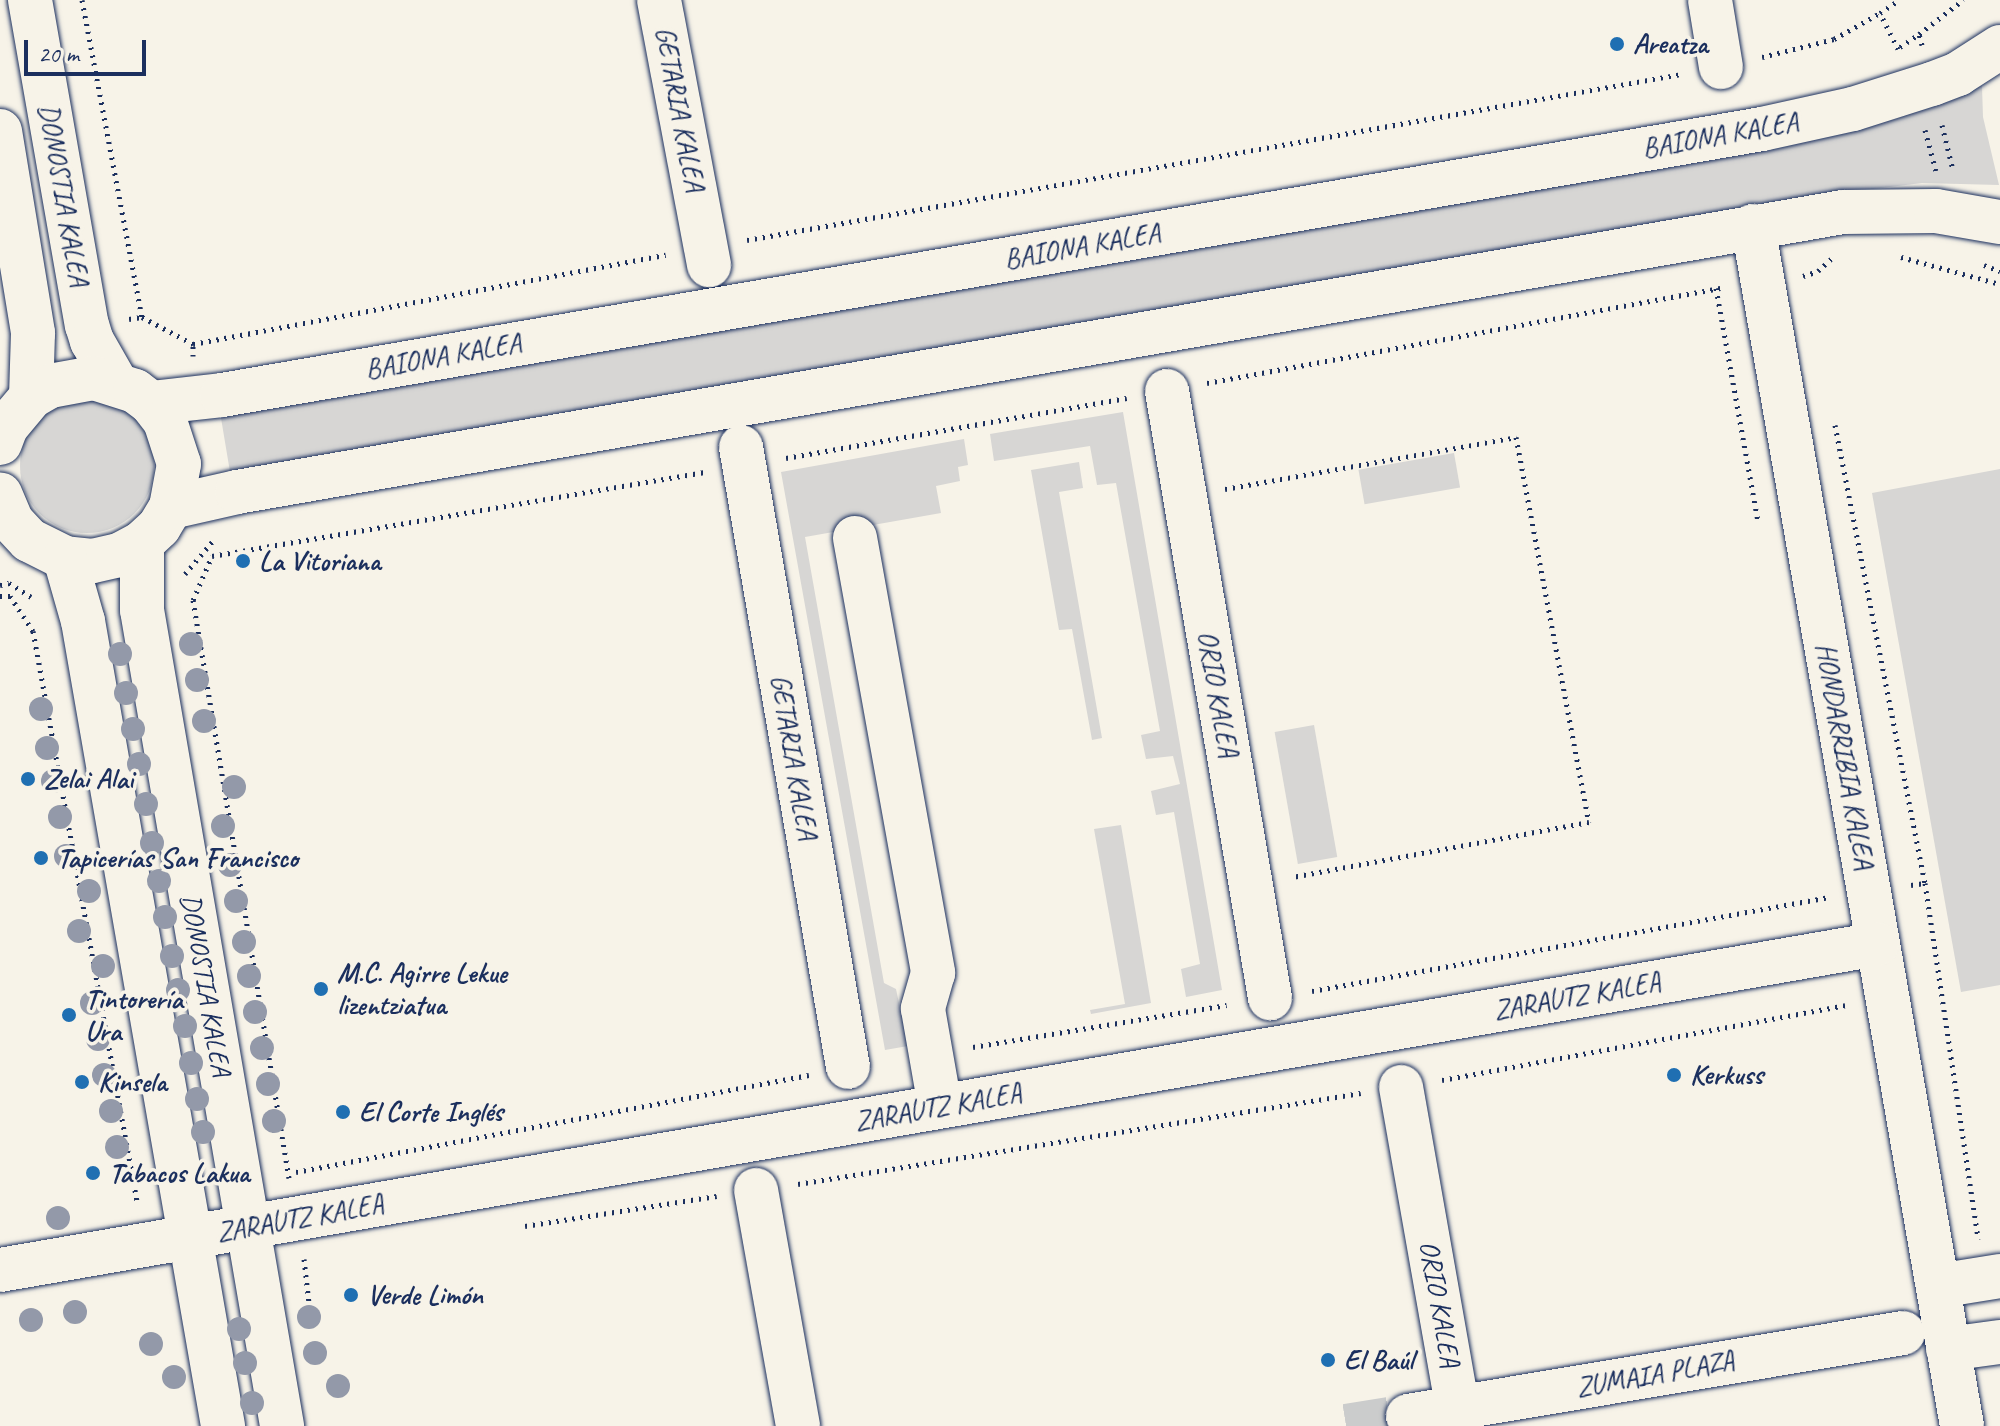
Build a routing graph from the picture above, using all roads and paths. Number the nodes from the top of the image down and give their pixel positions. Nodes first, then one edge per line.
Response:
1 (30, 0) edge
2 (82, 0) edge
3 (659, 0) edge
4 (1710, 0) edge
5 (1963, 0) edge
6 (1880, 13) dead end
7 (2000, 47) edge
8 (1721, 67) junction
9 (1932, 84) junction
10 (0, 131) edge
11 (1957, 213) junction
12 (2000, 222) edge
13 (1753, 226) junction
14 (707, 256) joint
15 (1898, 256) dead end
16 (1845, 258) dead end
17 (2000, 271) edge
18 (1805, 275) junction
19 (2000, 284) edge
20 (1762, 288) junction
21 (1808, 291) dead end
22 (142, 317) dead end
23 (1167, 391) junction
24 (133, 393) junction
25 (1833, 416) dead end
26 (9, 424) edge
27 (743, 456) junction
28 (0, 494) edge
29 (1185, 496) junction
30 (171, 507) junction
31 (855, 538) dead end
32 (223, 539) dead end
33 (142, 543) junction
34 (32, 546) edge
35 (0, 585) edge
36 (0, 596) edge
37 (142, 602) junction
38 (80, 611) junction
39 (1925, 883) dead end
40 (1251, 885) junction
41 (1877, 944) junction
42 (1378, 981) dead end
43 (1887, 997) junction
44 (1270, 998) junction
45 (931, 1054) junction
46 (848, 1067) joint
47 (1401, 1087) junction
48 (940, 1106) junction
49 (288, 1173) junction
50 (240, 1182) junction
51 (756, 1190) junction
52 (181, 1193) junction
53 (137, 1201) junction
54 (122, 1204) dead end
55 (522, 1226) dead end
56 (189, 1237) junction
57 (301, 1240) junction
58 (145, 1244) junction
59 (252, 1247) junction
60 (320, 1257) dead end
61 (0, 1270) edge
62 (1993, 1277) edge
63 (1938, 1286) junction
64 (1903, 1333) dead end
65 (312, 1334) dead end
66 (2000, 1342) edge
67 (1948, 1349) junction
68 (1408, 1416) tunnel mouth
69 (1460, 1416) edge
70 (223, 1426) edge
71 (282, 1426) edge
72 (798, 1426) edge
73 (1962, 1426) edge

1 - 24 street, DONOSTIA KALEA
2 - 22 path
3 - 14 street, GETARIA KALEA
4 - 8 street
5 - 9 path
6 - 8 path
7 - 9 street, BAIONA KALEA
8 - 14 path
9 - 11 path
9 - 24 street, BAIONA KALEA
10 - 26 street, DONOSTIA KALEA
11 - 12 street
11 - 13 street
11 - 17 path
13 - 20 street, HONDARRIBIA KALEA
13 - 30 street
15 - 19 path
16 - 18 path
18 - 20 path
18 - 21 path
20 - 23 path
20 - 41 street, HONDARRIBIA KALEA
23 - 27 path
23 - 29 street, ORIO KALEA
24 - 26 street, BAIONA KALEA
24 - 30 street, DONOSTIA KALEA
25 - 39 path
27 - 46 street, GETARIA KALEA
27 - 49 path
28 - 34 street
29 - 40 street, ORIO KALEA
29 - 40 path
30 - 33 street
31 - 45 street
32 - 37 path
33 - 34 street
33 - 37 street, DONOSTIA KALEA
34 - 38 street
35 - 38 path
36 - 53 path
37 - 50 street, DONOSTIA KALEA
38 - 52 street
40 - 44 street, ORIO KALEA
41 - 43 street, HONDARRIBIA KALEA
41 - 48 street, ZARAUTZ KALEA
42 - 44 path
43 - 47 path
43 - 62 path
43 - 63 street, HONDARRIBIA KALEA
44 - 45 path
45 - 48 street
46 - 49 path
47 - 51 path
47 - 69 street, ORIO KALEA
48 - 57 street, ZARAUTZ KALEA
49 - 50 path
49 - 57 path
50 - 59 street, DONOSTIA KALEA
51 - 55 path
51 - 72 street
52 - 53 path
52 - 56 street
53 - 54 path
53 - 58 path
56 - 58 street, ZARAUTZ KALEA
56 - 59 street, ZARAUTZ KALEA
56 - 70 street
57 - 59 street, ZARAUTZ KALEA
57 - 59 path
57 - 60 path
57 - 65 path
58 - 61 street, ZARAUTZ KALEA
59 - 71 street, DONOSTIA KALEA
62 - 63 street
63 - 67 street, HONDARRIBIA KALEA
64 - 69 street, ZUMAIA PLAZA
66 - 67 street
67 - 73 street, HONDARRIBIA KALEA
68 - 69 street, ZUMAIA PLAZA

